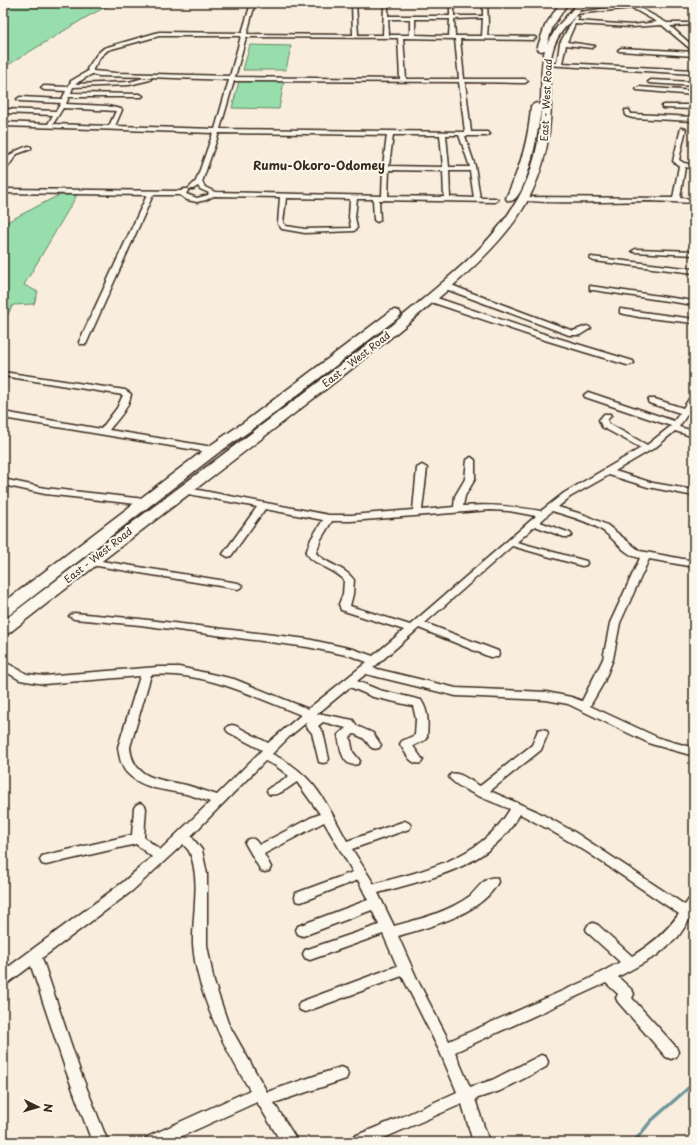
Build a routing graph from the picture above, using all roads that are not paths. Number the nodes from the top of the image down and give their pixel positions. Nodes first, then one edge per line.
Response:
1 (253, 3) edge
2 (354, 3) edge
3 (386, 3) edge
4 (452, 3) edge
5 (485, 3) edge
6 (564, 3) edge
7 (628, 3) edge
8 (633, 6) junction
9 (573, 12) edge
10 (452, 17) junction
11 (486, 17) junction
12 (386, 18) junction
13 (412, 18) junction
14 (676, 20) dead end
15 (662, 23) junction
16 (694, 23) edge
17 (244, 35) junction
18 (356, 36) junction
19 (386, 37) junction
20 (400, 37) junction
21 (413, 37) junction
22 (454, 37) junction
23 (484, 38) junction
24 (549, 40) junction
25 (686, 41) junction
26 (694, 41) edge
27 (592, 46) dead end
28 (693, 49) edge
29 (621, 50) dead end
30 (553, 64) junction
31 (91, 72) junction
32 (694, 72) edge
33 (155, 76) junction
34 (231, 78) junction
35 (403, 81) junction
36 (525, 81) dead end
37 (462, 82) junction
38 (651, 82) dead end
39 (694, 84) edge
40 (71, 87) junction
41 (44, 88) dead end
42 (639, 89) dead end
43 (657, 90) junction
44 (694, 93) edge
45 (67, 95) junction
46 (140, 96) dead end
47 (20, 99) dead end
48 (660, 99) dead end
49 (63, 103) junction
50 (664, 107) dead end
51 (694, 107) edge
52 (3, 111) edge
53 (627, 111) dead end
54 (57, 113) junction
55 (694, 119) edge
56 (541, 120) junction
57 (3, 124) edge
58 (49, 126) junction
59 (111, 128) junction
60 (683, 129) dead end
61 (217, 131) junction
62 (390, 133) junction
63 (443, 134) junction
64 (464, 134) junction
65 (487, 134) dead end
66 (29, 148) dead end
67 (682, 166) junction
68 (694, 167) edge
69 (386, 168) junction
70 (446, 169) junction
71 (472, 169) junction
72 (3, 170) edge
73 (200, 185) junction
74 (3, 191) edge
75 (151, 192) junction
76 (183, 193) junction
77 (212, 194) junction
78 (283, 196) junction
79 (354, 196) junction
80 (376, 196) junction
81 (385, 197) junction
82 (447, 198) junction
83 (477, 199) junction
84 (523, 199) junction
85 (495, 200) dead end
86 (676, 200) junction
87 (694, 202) edge
88 (377, 220) dead end
89 (636, 251) dead end
90 (694, 253) edge
91 (594, 258) dead end
92 (694, 271) edge
93 (446, 286) junction
94 (593, 288) dead end
95 (431, 299) junction
96 (694, 303) edge
97 (623, 311) dead end
98 (694, 321) edge
99 (588, 328) dead end
100 (83, 342) dead end
101 (630, 363) dead end
102 (3, 374) edge
103 (588, 395) dead end
104 (652, 401) dead end
105 (691, 406) edge
106 (3, 415) edge
107 (607, 416) dead end
108 (675, 426) junction
109 (103, 432) junction
110 (694, 434) edge
111 (647, 448) junction
112 (213, 450) junction
113 (471, 460) dead end
114 (422, 468) dead end
115 (608, 471) junction
116 (3, 482) edge
117 (183, 490) junction
118 (694, 493) edge
119 (145, 502) junction
120 (262, 506) junction
121 (458, 509) junction
122 (547, 511) junction
123 (417, 513) junction
124 (329, 518) junction
125 (534, 523) junction
126 (567, 535) dead end
127 (511, 543) junction
128 (228, 554) dead end
129 (646, 556) junction
130 (89, 562) junction
131 (582, 564) dead end
132 (694, 564) edge
133 (238, 586) dead end
134 (4, 610) edge
135 (74, 616) dead end
136 (415, 626) junction
137 (3, 629) edge
138 (494, 654) dead end
139 (374, 661) junction
140 (3, 665) edge
141 (364, 670) junction
142 (147, 672) junction
143 (348, 682) junction
144 (584, 707) junction
145 (311, 716) junction
146 (232, 729) dead end
147 (353, 729) junction
148 (542, 733) dead end
149 (375, 745) dead end
150 (266, 752) junction
151 (694, 752) edge
152 (323, 760) dead end
153 (417, 760) dead end
154 (354, 761) dead end
155 (298, 776) junction
156 (455, 777) dead end
157 (273, 790) dead end
158 (480, 792) junction
159 (218, 800) junction
160 (140, 808) dead end
161 (517, 808) junction
162 (328, 816) junction
163 (405, 826) dead end
164 (183, 836) junction
165 (138, 838) junction
166 (344, 847) junction
167 (160, 857) junction
168 (46, 860) dead end
169 (265, 867) dead end
170 (361, 874) junction
171 (492, 882) dead end
172 (370, 890) junction
173 (301, 897) dead end
174 (376, 903) junction
175 (690, 908) edge
176 (593, 929) dead end
177 (303, 930) dead end
178 (389, 930) junction
179 (310, 954) dead end
180 (35, 956) junction
181 (630, 963) junction
182 (406, 969) junction
183 (608, 976) junction
184 (3, 979) edge
185 (305, 1006) dead end
186 (446, 1049) junction
187 (671, 1052) dead end
188 (541, 1062) dead end
189 (341, 1074) dead end
190 (466, 1095) junction
191 (262, 1097) junction
192 (100, 1142) edge
193 (152, 1142) edge
194 (290, 1142) edge
195 (357, 1142) edge
196 (481, 1142) edge

1 - 17 street
2 - 18 street
3 - 12 street
4 - 10 street
5 - 11 street
6 - 24 main road, East - West Road
7 - 8 street
8 - 9 street
8 - 15 street
9 - 15 street
9 - 24 main road, East - West Road
10 - 11 street
10 - 13 street
10 - 22 street
11 - 23 street
12 - 13 street
12 - 19 street
13 - 21 street
14 - 15 street
15 - 16 street
15 - 25 street
17 - 18 street
17 - 31 street
17 - 34 street
18 - 19 street
19 - 20 street
20 - 21 street
20 - 35 street
21 - 22 street
22 - 23 street
22 - 37 street
23 - 24 street
24 - 27 street
24 - 30 main road, East - West Road
24 - 56 main road, East - West Road
25 - 26 street
25 - 28 street
28 - 29 street
30 - 32 street
30 - 56 main road, East - West Road
31 - 33 street
31 - 40 street
33 - 34 street
33 - 40 street
34 - 35 street
34 - 61 street
35 - 37 street
36 - 37 street
37 - 64 street
38 - 39 street
40 - 41 street
40 - 45 street
42 - 43 street
43 - 44 street
43 - 48 street
45 - 46 street
45 - 49 street
47 - 49 street
49 - 54 street
49 - 59 street
50 - 51 street
52 - 54 street
53 - 55 street
54 - 58 street
56 - 84 main road, East - West Road
56 - 112 main road, East - West Road
57 - 58 street
58 - 59 street
59 - 61 street
60 - 67 street
61 - 62 street
61 - 73 street
62 - 63 street
62 - 69 street
63 - 64 street
63 - 70 street
64 - 65 street
64 - 71 street
66 - 72 street
67 - 68 street
67 - 86 street
69 - 70 street
69 - 81 street
70 - 71 street
70 - 82 street
71 - 83 street
73 - 76 street
73 - 77 street
74 - 75 street
75 - 76 street
75 - 100 street
76 - 77 street
77 - 78 street
78 - 79 street
78 - 79 street
79 - 80 street
80 - 81 street
80 - 88 street
81 - 82 street
82 - 83 street
83 - 85 street
84 - 86 street
84 - 93 main road, East - West Road
86 - 87 street
89 - 90 street
91 - 92 street
93 - 95 main road, East - West Road
93 - 99 street
94 - 96 street
95 - 101 street
95 - 117 main road, East - West Road
97 - 98 street
102 - 109 street
103 - 108 street
104 - 105 street
105 - 108 street
106 - 109 street
107 - 111 street
108 - 110 street
108 - 111 street
109 - 112 street
111 - 115 street
112 - 119 main road, East - West Road
113 - 121 street
114 - 123 street
115 - 118 street
115 - 122 street
116 - 119 street
117 - 120 street
117 - 130 main road, East - West Road
119 - 134 main road, East - West Road
120 - 124 street
120 - 128 street
121 - 122 street
121 - 123 street
122 - 125 street
122 - 129 street
123 - 124 street
124 - 136 street
125 - 126 street
125 - 127 street
127 - 131 street
127 - 136 street
129 - 132 street
129 - 144 street
130 - 133 street
130 - 137 main road, East - West Road
135 - 139 street
136 - 138 street
136 - 139 street
139 - 141 street
140 - 142 street
141 - 143 street
141 - 144 street
142 - 145 street
142 - 159 street
143 - 145 street
143 - 153 street
144 - 151 street
145 - 147 street
145 - 150 street
145 - 152 street
146 - 150 street
147 - 149 street
147 - 154 street
148 - 158 street
150 - 155 street
150 - 159 street
155 - 157 street
155 - 162 street
156 - 158 street
158 - 161 street
159 - 164 street
160 - 165 street
161 - 172 street
161 - 175 street
162 - 166 street
162 - 169 street
163 - 166 street
164 - 167 street
164 - 191 street
165 - 167 street
165 - 168 street
166 - 170 street
167 - 180 street
170 - 172 street
170 - 173 street
171 - 178 street
172 - 174 street
174 - 177 street
174 - 178 street
175 - 181 street
176 - 181 street
178 - 179 street
178 - 182 street
180 - 184 street
180 - 192 street
181 - 183 street
182 - 185 street
182 - 186 street
183 - 186 street
183 - 187 street
186 - 190 street
188 - 190 street
189 - 191 street
190 - 195 street
190 - 196 street
191 - 193 street
191 - 194 street

